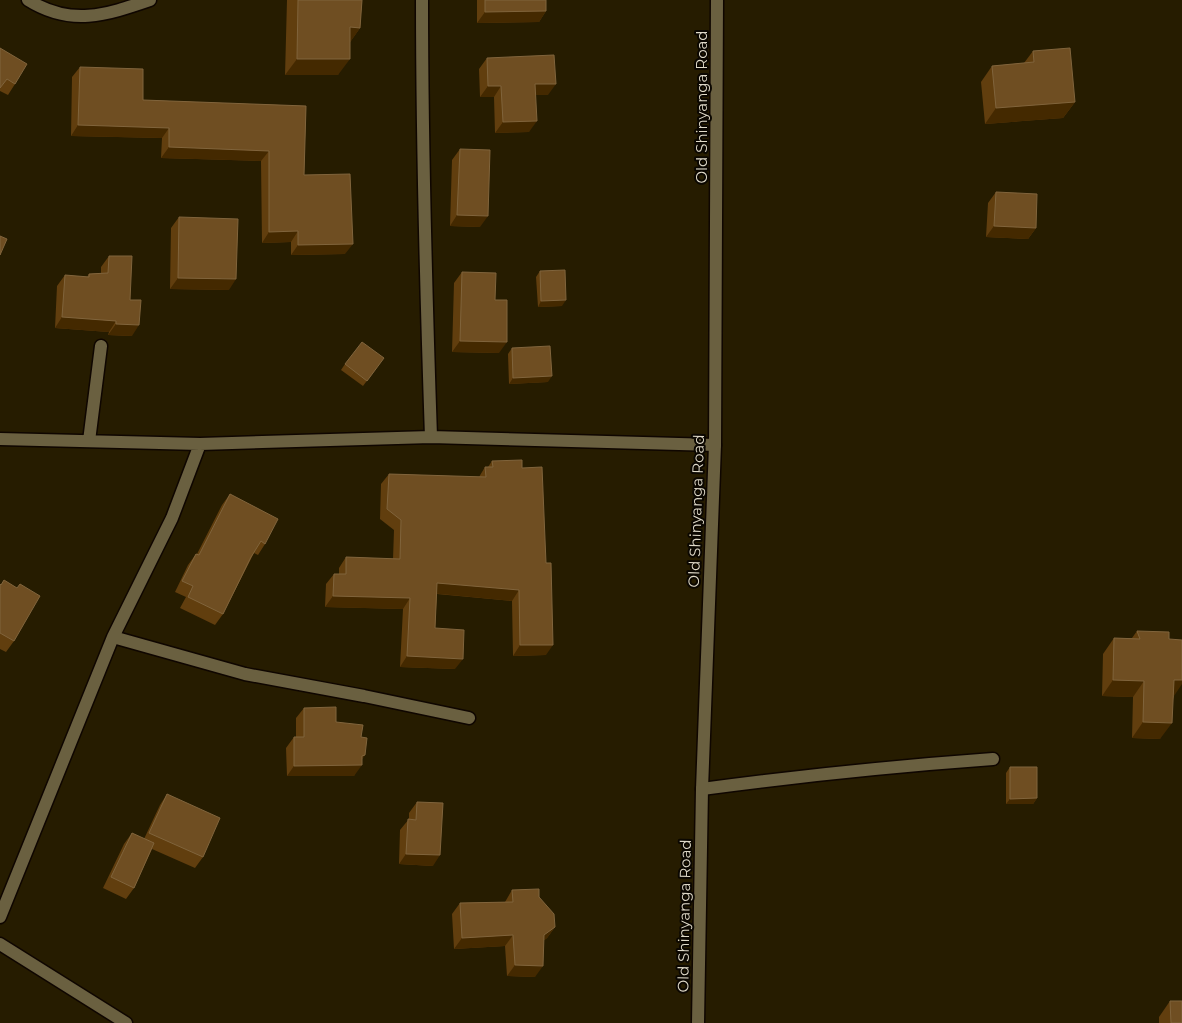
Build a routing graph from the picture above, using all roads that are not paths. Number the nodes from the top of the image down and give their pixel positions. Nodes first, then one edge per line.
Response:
1 (28, 0) edge
2 (150, 0) edge
3 (422, 0) edge
4 (718, 0) edge
5 (101, 346) dead end
6 (431, 437) junction
7 (0, 439) edge
8 (89, 441) junction
9 (200, 444) junction
10 (715, 445) junction
11 (113, 637) junction
12 (469, 718) dead end
13 (993, 759) dead end
14 (702, 789) junction
15 (0, 916) edge
16 (0, 944) edge
17 (126, 1023) edge
18 (698, 1023) edge

1 - 2 street
3 - 6 street
4 - 10 street, Old Shinyanga Road
5 - 8 street
6 - 9 street
6 - 10 street
7 - 8 street
8 - 9 street
9 - 11 street
10 - 14 street, Old Shinyanga Road
11 - 12 street
11 - 15 street
13 - 14 street
14 - 18 street, Old Shinyanga Road
16 - 17 street

